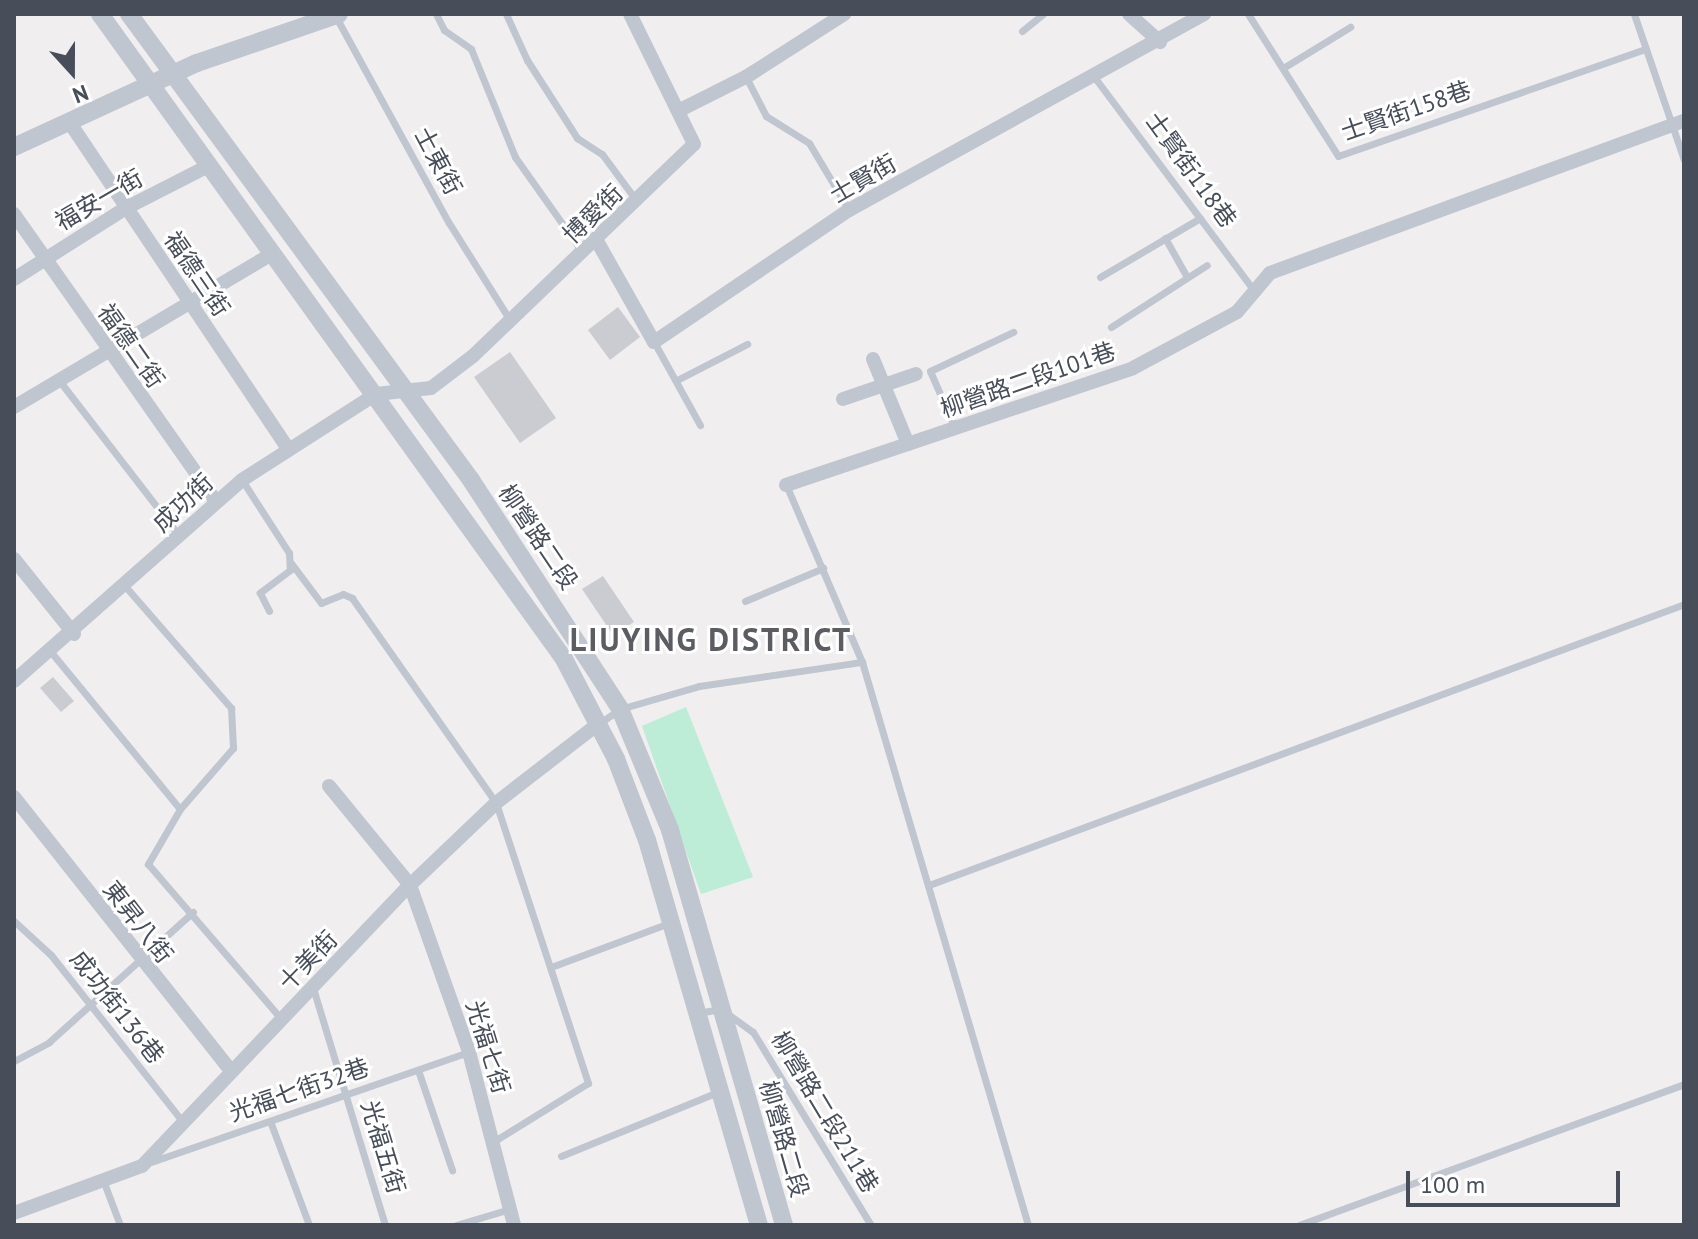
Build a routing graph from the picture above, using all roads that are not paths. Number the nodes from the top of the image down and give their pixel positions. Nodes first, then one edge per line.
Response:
1 (100, 14) edge
2 (129, 14) edge
3 (436, 14) edge
4 (506, 14) edge
5 (630, 14) edge
6 (844, 14) edge
7 (1043, 14) edge
8 (1129, 14) edge
9 (1204, 14) edge
10 (1248, 14) edge
11 (1634, 14) edge
12 (337, 15) edge
13 (1350, 27) dead end
14 (1022, 31) dead end
15 (1160, 42) junction
16 (1646, 49) junction
17 (1283, 68) junction
18 (174, 76) junction
19 (746, 77) junction
20 (1095, 78) junction
21 (153, 88) junction
22 (680, 110) junction
23 (70, 123) junction
24 (1678, 123) edge
25 (16, 141) edge
26 (1684, 160) edge
27 (210, 165) junction
28 (637, 201) junction
29 (126, 208) junction
30 (849, 210) junction
31 (14, 214) edge
32 (1200, 218) junction
33 (1165, 238) junction
34 (597, 241) junction
35 (273, 253) junction
36 (583, 254) junction
37 (45, 257) junction
38 (1207, 265) dead end
39 (1100, 277) dead end
40 (1187, 277) junction
41 (14, 279) edge
42 (1252, 288) junction
43 (187, 299) junction
44 (511, 322) junction
45 (1111, 327) dead end
46 (1013, 332) dead end
47 (654, 342) junction
48 (747, 344) dead end
49 (106, 350) junction
50 (873, 359) dead end
51 (916, 374) dead end
52 (57, 378) junction
53 (677, 380) junction
54 (884, 385) junction
55 (403, 392) junction
56 (376, 394) junction
57 (843, 399) dead end
58 (14, 407) edge
59 (700, 425) dead end
60 (955, 428) junction
61 (908, 444) junction
62 (288, 449) junction
63 (242, 480) junction
64 (786, 485) joint
65 (216, 501) junction
66 (180, 537) junction
67 (14, 559) edge
68 (291, 563) junction
69 (823, 568) junction
70 (125, 586) junction
71 (745, 601) dead end
72 (1684, 604) edge
73 (269, 611) dead end
74 (74, 634) junction
75 (51, 652) junction
76 (862, 662) junction
77 (14, 681) edge
78 (620, 709) junction
79 (598, 724) junction
80 (329, 786) dead end
81 (14, 797) edge
82 (496, 803) junction
83 (180, 809) junction
84 (410, 885) junction
85 (929, 885) junction
86 (193, 912) junction
87 (14, 921) edge
88 (670, 922) junction
89 (139, 959) junction
90 (551, 967) junction
91 (313, 988) junction
92 (91, 1008) junction
93 (721, 1009) junction
94 (698, 1013) junction
95 (282, 1020) junction
96 (469, 1052) junction
97 (14, 1061) edge
98 (418, 1070) junction
99 (231, 1071) junction
100 (1684, 1084) edge
101 (720, 1091) junction
102 (346, 1094) junction
103 (270, 1121) junction
104 (183, 1122) junction
105 (493, 1142) junction
106 (561, 1156) dead end
107 (142, 1166) junction
108 (452, 1170) dead end
109 (103, 1180) junction
110 (510, 1209) junction
111 (14, 1213) edge
112 (120, 1225) edge
113 (309, 1225) edge
114 (385, 1225) edge
115 (456, 1225) edge
116 (514, 1225) edge
117 (759, 1225) edge
118 (784, 1225) edge
119 (871, 1225) edge
120 (1028, 1225) edge
121 (1299, 1225) edge

1 - 21 street, 柳營路二段
2 - 18 street, 柳營路二段
3 - 36 lane
4 - 28 lane
5 - 22 street, 博愛街
6 - 19 street
7 - 14 lane
8 - 15 street
9 - 15 street, 士賢街
10 - 17 lane, 士賢街158巷
11 - 16 lane
12 - 18 street
12 - 44 lane, 士東街
13 - 17 lane
15 - 20 street, 士賢街
16 - 17 lane, 士賢街158巷
16 - 24 lane
18 - 21 street
18 - 55 street, 柳營路二段
19 - 22 street
19 - 30 lane
20 - 30 street, 士賢街
20 - 32 lane, 士賢街118巷
21 - 23 street
21 - 27 street, 柳營路二段
22 - 28 street, 博愛街
23 - 25 street
23 - 29 street, 福德三街
24 - 26 lane
24 - 42 street, 柳營路二段101巷
27 - 29 street, 福安一街
27 - 35 street, 柳營路二段
28 - 34 street, 博愛街
29 - 37 street, 福安一街
29 - 43 street, 福德三街
30 - 47 street, 士賢街
31 - 37 street, 福德二街
32 - 33 lane
32 - 42 lane, 士賢街118巷
33 - 39 lane
33 - 40 lane
34 - 36 street, 博愛街
34 - 47 street
35 - 43 street
35 - 56 street, 柳營路二段
36 - 44 street, 博愛街
37 - 41 street, 福安一街
37 - 49 street, 福德二街
38 - 40 lane
40 - 45 lane
42 - 60 street, 柳營路二段101巷
43 - 49 street
43 - 62 street, 福德三街
44 - 55 street, 博愛街
46 - 60 lane
47 - 53 lane
48 - 53 lane
49 - 52 street
49 - 65 street, 福德二街
50 - 54 street
51 - 54 street
52 - 58 street
52 - 66 lane
53 - 59 lane
54 - 57 street
54 - 61 street
55 - 56 street, 成功街
55 - 78 street, 柳營路二段
56 - 62 street, 成功街
56 - 79 street, 柳營路二段
60 - 61 street, 柳營路二段101巷
61 - 64 street, 柳營路二段101巷
62 - 63 street, 成功街
63 - 65 street, 成功街
63 - 68 lane
64 - 69 lane, 柳營路二段101巷
65 - 66 street, 成功街
66 - 70 street, 成功街
67 - 74 street
68 - 73 lane
68 - 82 lane
69 - 71 lane
69 - 76 lane, 柳營路二段101巷
70 - 74 street, 成功街
70 - 83 lane
72 - 85 lane
74 - 75 street, 成功街
75 - 77 street, 成功街
75 - 83 lane
76 - 78 lane
76 - 85 lane, 柳營路二段101巷
78 - 79 lane, 十美街
78 - 93 street, 柳營路二段
79 - 82 street, 十美街
79 - 88 street, 柳營路二段
80 - 84 street, 光福七街
81 - 89 street, 東昇八街
82 - 84 street, 十美街
82 - 90 lane
83 - 86 lane
84 - 91 street, 十美街
84 - 96 street, 光福七街
85 - 120 lane, 柳營路二段101巷
86 - 89 lane
86 - 95 lane
87 - 92 lane, 成功街136巷
88 - 90 lane
88 - 94 street, 柳營路二段
89 - 92 lane
89 - 99 street, 東昇八街
90 - 105 lane
91 - 95 street, 十美街
91 - 102 lane, 光福五街
92 - 97 lane
92 - 104 lane, 成功街136巷
93 - 94 lane
93 - 118 street, 柳營路二段
93 - 119 lane, 柳營路二段211巷
94 - 101 street, 柳營路二段
95 - 99 street, 十美街
96 - 98 lane, 光福七街32巷
96 - 105 street, 光福七街
98 - 102 lane, 光福七街32巷
98 - 108 lane
99 - 104 street, 十美街
100 - 121 lane
101 - 106 lane
101 - 117 street, 柳營路二段
102 - 103 lane, 光福七街32巷
102 - 114 lane, 光福五街
103 - 107 lane, 光福七街32巷
103 - 113 lane
104 - 107 street, 十美街
105 - 110 street, 光福七街
107 - 109 street, 十美街
109 - 111 street, 十美街
109 - 112 lane
110 - 115 lane
110 - 116 street, 光福七街

